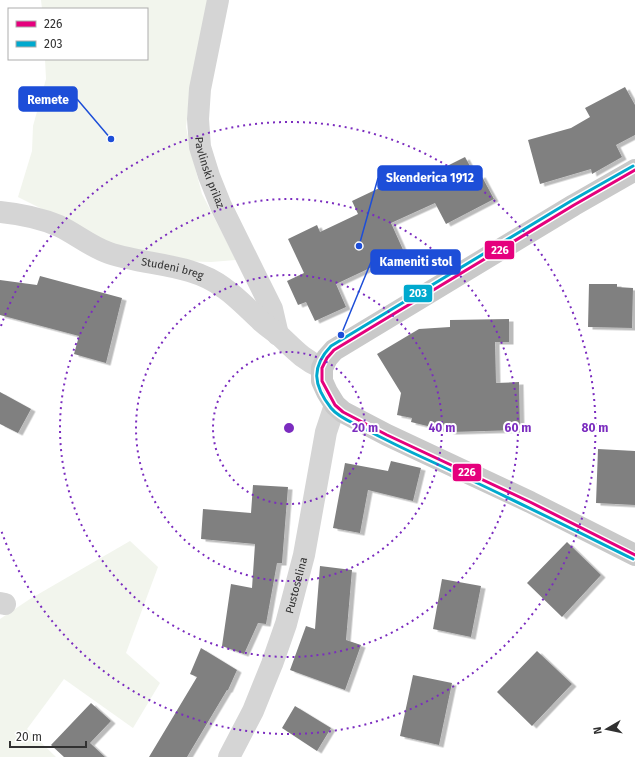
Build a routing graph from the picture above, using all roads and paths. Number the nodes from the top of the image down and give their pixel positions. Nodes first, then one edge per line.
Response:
1 (218, 0) edge
2 (635, 170) edge
3 (0, 212) edge
4 (278, 335) junction
5 (322, 368) junction
6 (335, 405) junction
7 (635, 555) edge
8 (229, 757) edge

1 - 4 street, Pavlinski prilaz
2 - 5 main road
3 - 4 street, Studeni breg
4 - 5 street, Studeni breg
5 - 6 main road
6 - 7 main road
6 - 8 street, Pustoselina

